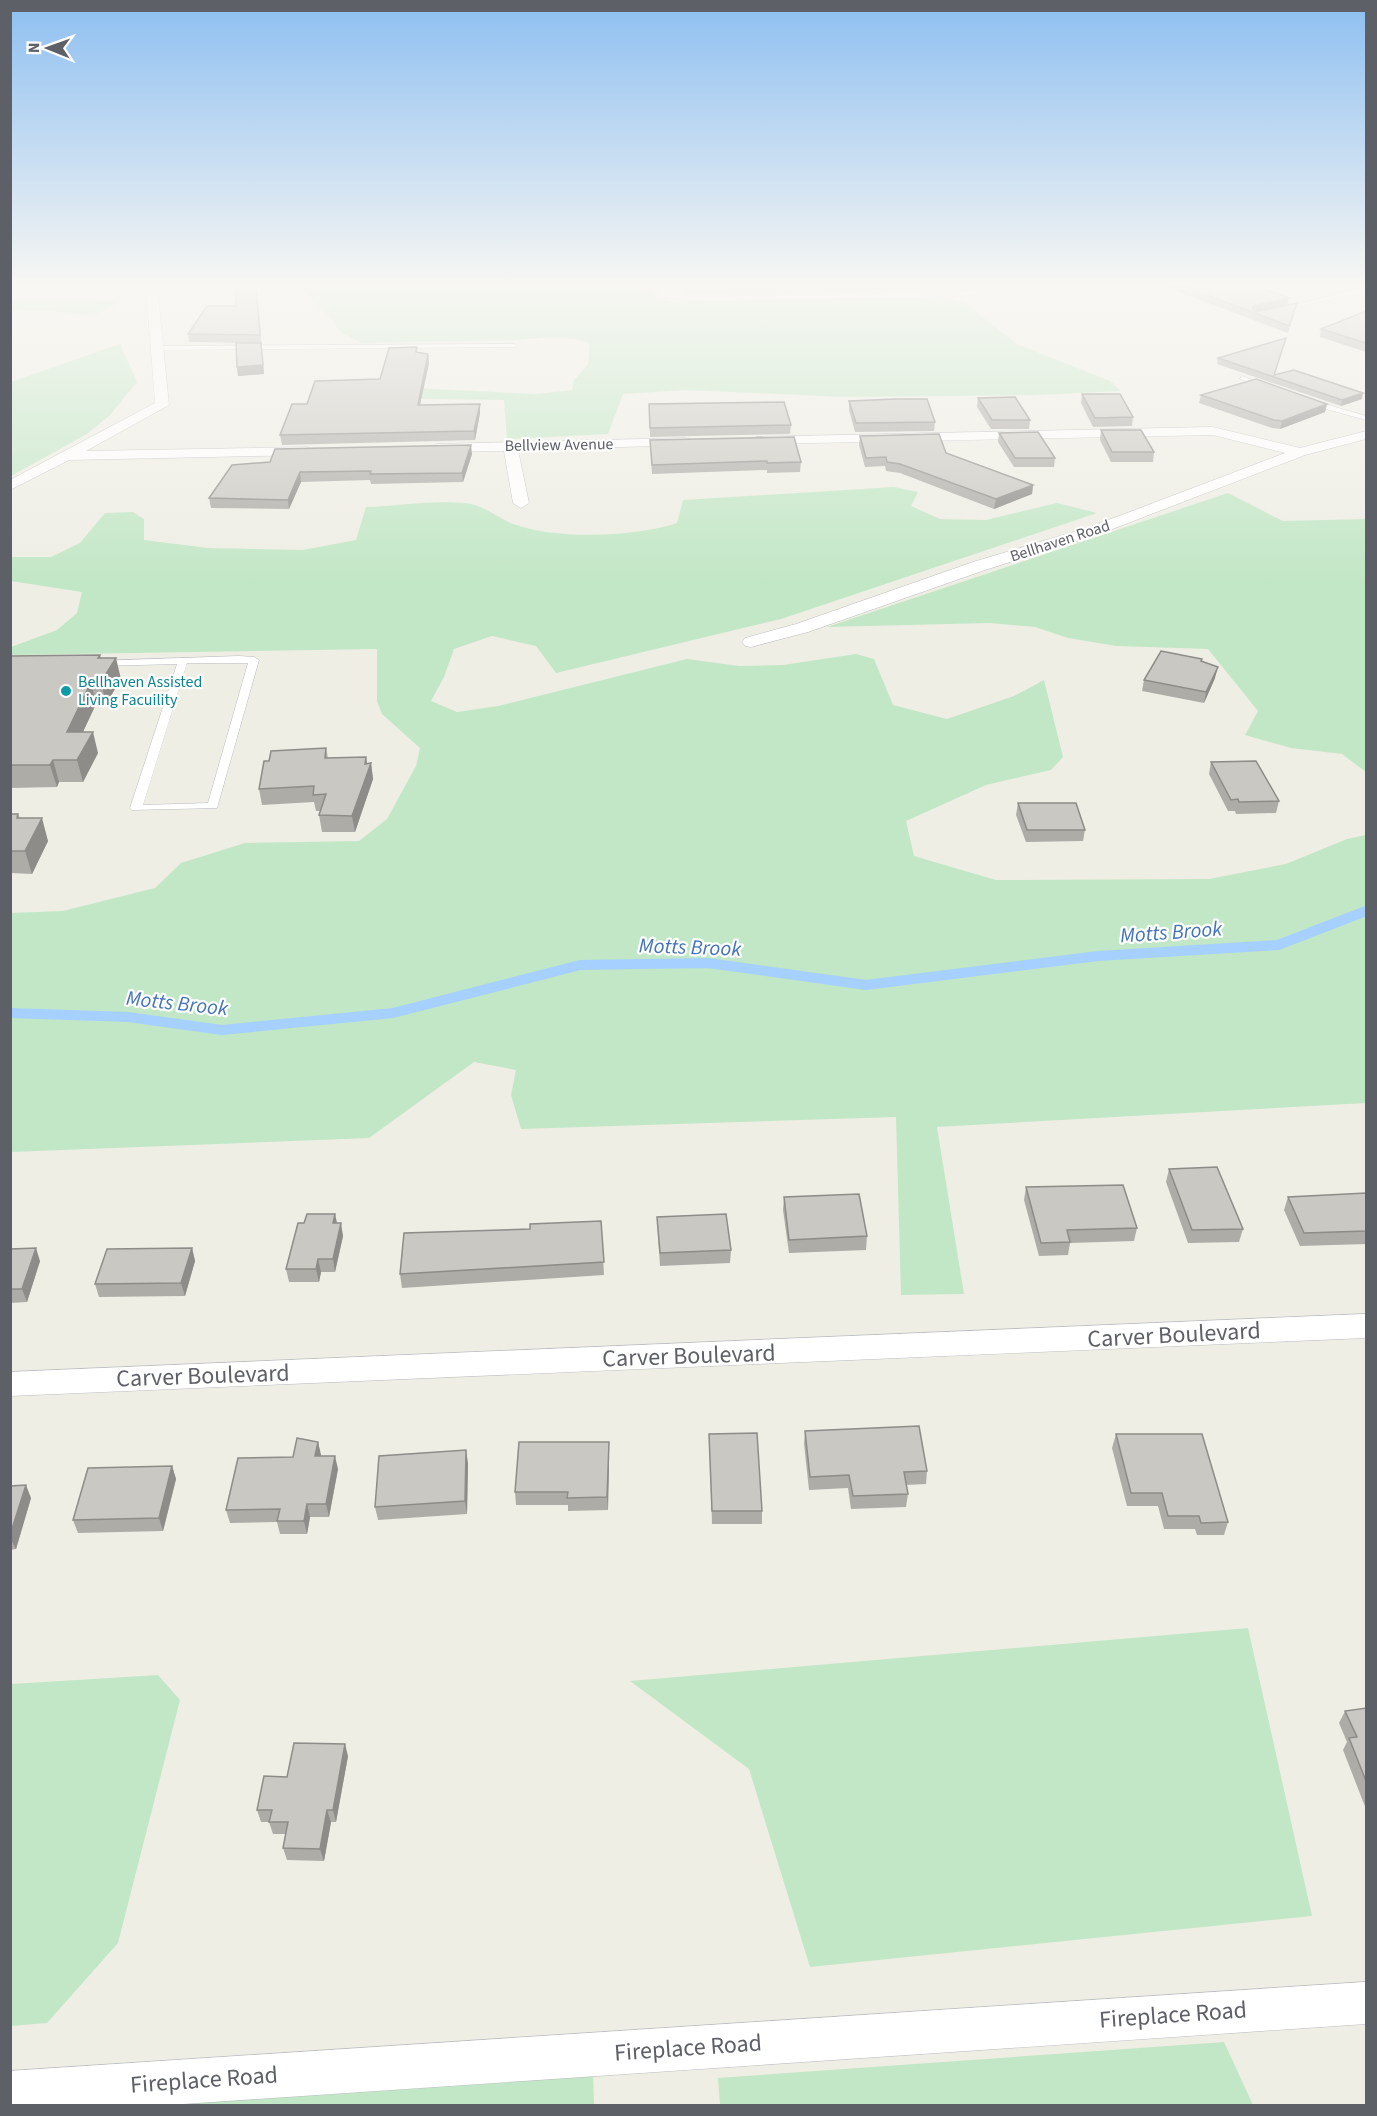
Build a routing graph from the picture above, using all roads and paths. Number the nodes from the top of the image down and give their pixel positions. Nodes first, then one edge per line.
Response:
1 (160, 385) edge
2 (1262, 385) edge
3 (1274, 389) edge
4 (1306, 400) edge
5 (1366, 418) edge
6 (1366, 435) edge
7 (746, 441) edge
8 (699, 442) edge
9 (510, 447) junction
10 (427, 448) edge
11 (319, 450) edge
12 (1300, 452) junction
13 (68, 456) junction
14 (10, 486) edge
15 (521, 503) dead end
16 (751, 642) dead end
17 (183, 660) junction
18 (91, 663) edge
19 (1366, 1326) edge
20 (10, 1384) edge
21 (1366, 2002) edge
22 (10, 2093) edge

1 - 13 street
2 - 3 lane
4 - 5 lane
6 - 12 street, Bellhaven Road
7 - 12 street
8 - 9 street, Bellview Avenue
9 - 10 street, Bellview Avenue
9 - 15 street
11 - 13 street
12 - 16 street, Bellhaven Road
13 - 14 street
17 - 17 lane
17 - 18 lane
19 - 20 street, Carver Boulevard
21 - 22 street, Fireplace Road

